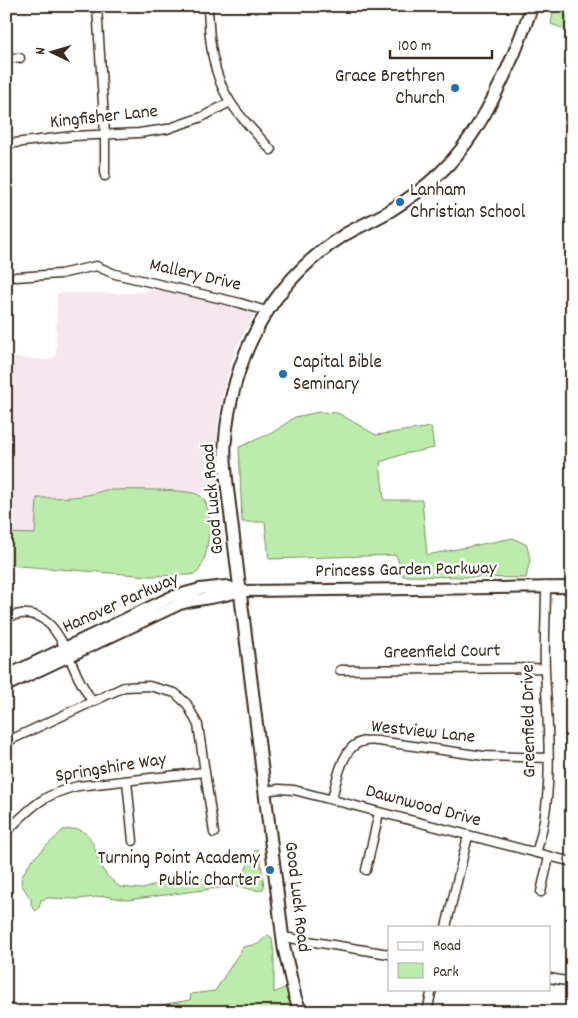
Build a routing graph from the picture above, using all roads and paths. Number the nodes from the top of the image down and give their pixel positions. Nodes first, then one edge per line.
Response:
1 (97, 6) edge
2 (208, 6) edge
3 (532, 6) edge
4 (6, 58) edge
5 (20, 58) dead end
6 (230, 102) junction
7 (105, 135) junction
8 (6, 144) edge
9 (271, 150) dead end
10 (105, 176) dead end
11 (16, 277) dead end
12 (266, 311) junction
13 (546, 586) junction
14 (572, 586) edge
15 (240, 591) junction
16 (6, 618) edge
17 (67, 652) junction
18 (545, 668) junction
19 (340, 670) dead end
20 (6, 676) edge
21 (6, 686) edge
22 (92, 701) junction
23 (6, 742) edge
24 (548, 758) junction
25 (205, 772) junction
26 (127, 781) junction
27 (265, 791) junction
28 (332, 799) junction
29 (379, 813) junction
30 (6, 832) edge
31 (214, 833) dead end
32 (468, 836) junction
33 (133, 841) dead end
34 (536, 853) junction
35 (549, 857) junction
36 (572, 862) edge
37 (366, 870) dead end
38 (541, 892) dead end
39 (446, 926) edge
40 (283, 937) junction
41 (388, 954) edge
42 (550, 978) edge
43 (572, 982) edge
44 (432, 990) edge
45 (301, 1012) edge
46 (427, 1012) edge

1 - 7 street
2 - 6 street
3 - 12 main road, Good Luck Road
4 - 5 street
6 - 7 street, Kingfisher Lane
6 - 9 street
7 - 8 street, Kingfisher Lane
7 - 10 street
11 - 12 street, Mallery Drive
12 - 15 main road, Good Luck Road
13 - 14 street, Princess Garden Parkway
13 - 15 street, Princess Garden Parkway
13 - 18 street, Greenfield Drive
15 - 17 street, Hanover Parkway
15 - 27 main road, Good Luck Road
16 - 17 street
17 - 20 street, Hanover Parkway
17 - 21 street, Hanover Parkway
17 - 22 street
18 - 19 street, Greenfield Court
18 - 24 street, Greenfield Drive
22 - 23 street
22 - 25 street
24 - 28 street, Westview Lane
24 - 34 street, Greenfield Drive
25 - 26 street, Springshire Way
25 - 31 street
26 - 30 street, Springshire Way
26 - 33 street
27 - 28 street, Dawnwood Drive
27 - 40 main road, Good Luck Road
28 - 29 street, Dawnwood Drive
29 - 32 street, Dawnwood Drive
29 - 37 street
32 - 34 street, Dawnwood Drive
32 - 39 street
34 - 35 street, Dawnwood Drive
35 - 36 street, Dawnwood Drive
35 - 38 street
40 - 41 street
40 - 45 main road, Good Luck Road
42 - 43 street
44 - 46 street

